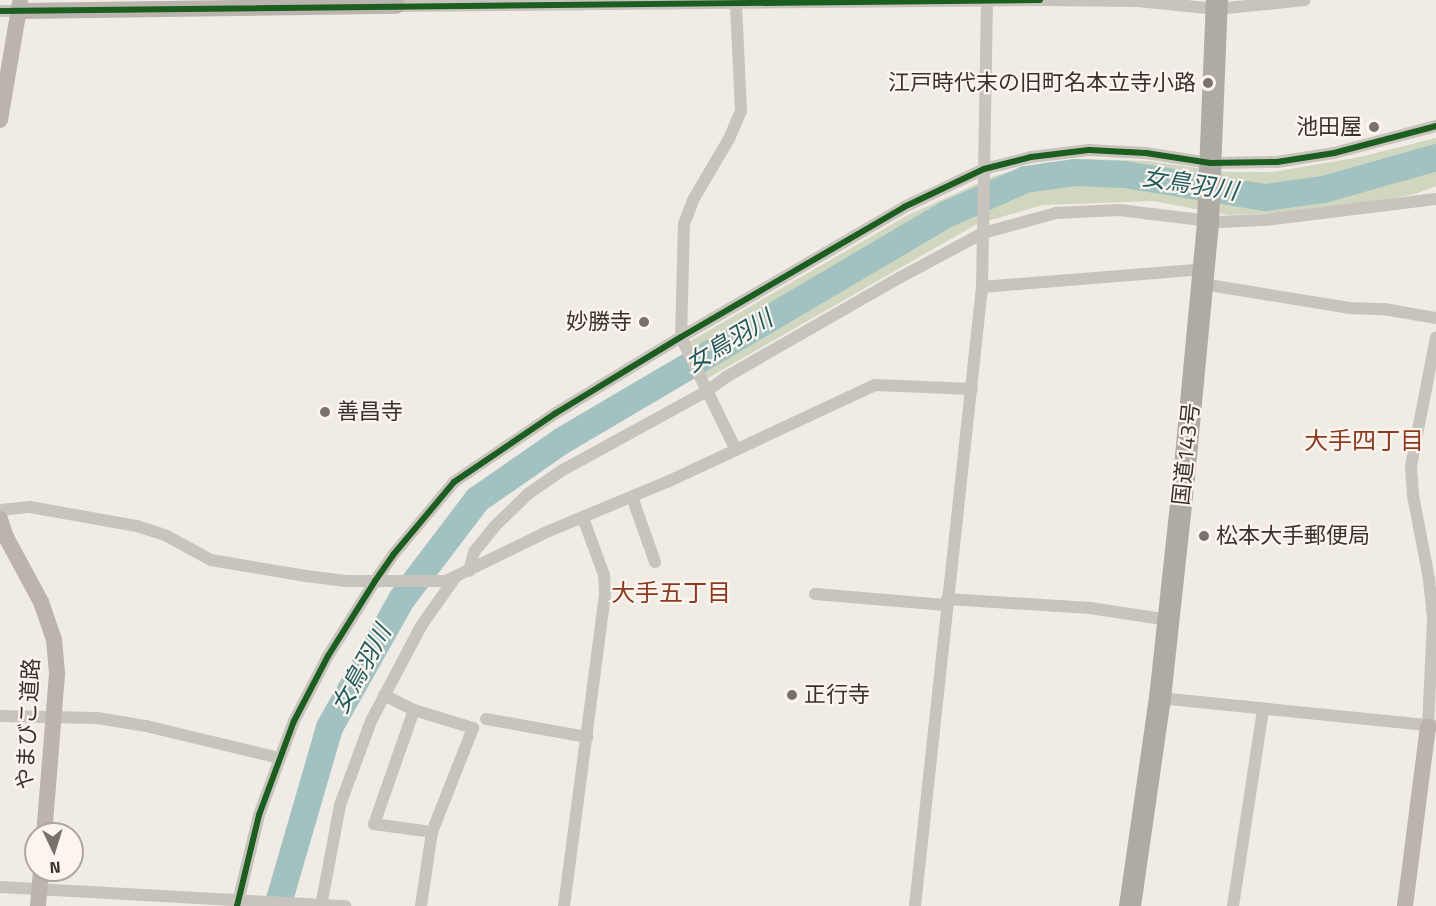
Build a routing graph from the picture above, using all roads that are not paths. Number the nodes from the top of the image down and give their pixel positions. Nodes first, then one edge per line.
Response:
1 (1042, 0) edge
2 (1305, 0) edge
3 (902, 1) edge
4 (987, 1) edge
5 (397, 3) edge
6 (736, 3) junction
7 (1217, 5) edge
8 (20, 6) edge
9 (0, 11) edge
10 (0, 120) edge
11 (1436, 126) edge
12 (1210, 166) junction
13 (984, 172) junction
14 (1436, 199) edge
15 (1208, 219) junction
16 (983, 230) junction
17 (1203, 276) junction
18 (982, 287) junction
19 (1436, 318) edge
20 (1436, 337) edge
21 (682, 340) junction
22 (705, 388) junction
23 (972, 388) junction
24 (736, 450) junction
25 (632, 497) junction
26 (0, 510) edge
27 (583, 518) junction
28 (0, 519) edge
29 (655, 562) dead end
30 (469, 571) junction
31 (451, 579) junction
32 (1433, 579) edge
33 (378, 581) junction
34 (815, 594) dead end
35 (946, 602) junction
36 (1169, 620) junction
37 (384, 695) junction
38 (1160, 698) junction
39 (414, 710) junction
40 (1263, 710) junction
41 (0, 716) edge
42 (54, 718) junction
43 (486, 719) dead end
44 (1432, 726) edge
45 (587, 737) junction
46 (279, 758) junction
47 (45, 822) edge
48 (432, 832) junction
49 (40, 882) edge
50 (0, 887) edge
51 (40, 889) junction
52 (241, 902) edge
53 (318, 904) edge
54 (38, 906) edge
55 (345, 906) edge
56 (421, 906) edge
57 (564, 906) edge
58 (915, 906) edge
59 (1130, 906) edge
60 (1233, 906) edge
61 (1405, 906) edge

1 - 4 street
1 - 7 street
2 - 7 street
3 - 4 street
3 - 6 street
4 - 13 street
5 - 6 street
5 - 8 street
6 - 21 street
7 - 12 highway, 国道143号
8 - 9 street
8 - 10 street
11 - 12 street
12 - 13 street
12 - 15 highway, 国道143号
13 - 16 street
13 - 21 street
14 - 15 street
15 - 16 street
15 - 17 highway, 国道143号
16 - 18 street
16 - 22 street
17 - 18 street
17 - 19 street
17 - 36 highway, 国道143号
18 - 23 street
20 - 32 street
21 - 22 street
21 - 33 street
22 - 24 street
22 - 30 street
23 - 24 street
23 - 35 street
24 - 25 street
25 - 27 street
25 - 29 street
26 - 33 street
27 - 30 street
27 - 45 street
28 - 42 street, やまびこ道路
30 - 31 street
31 - 33 street
31 - 37 street
32 - 44 street
33 - 46 street
34 - 35 street
35 - 36 street
35 - 58 street
36 - 38 highway, 国道143号
37 - 39 street
37 - 53 street
38 - 40 street
38 - 59 highway, 国道143号
39 - 48 street
39 - 48 street
40 - 44 street
40 - 60 street
41 - 42 street
42 - 46 street
42 - 47 street, やまびこ道路
43 - 45 street
44 - 61 street
45 - 57 street
46 - 52 street
48 - 56 street
49 - 51 street
50 - 51 street
51 - 52 street
51 - 54 street
52 - 53 street
53 - 55 street

